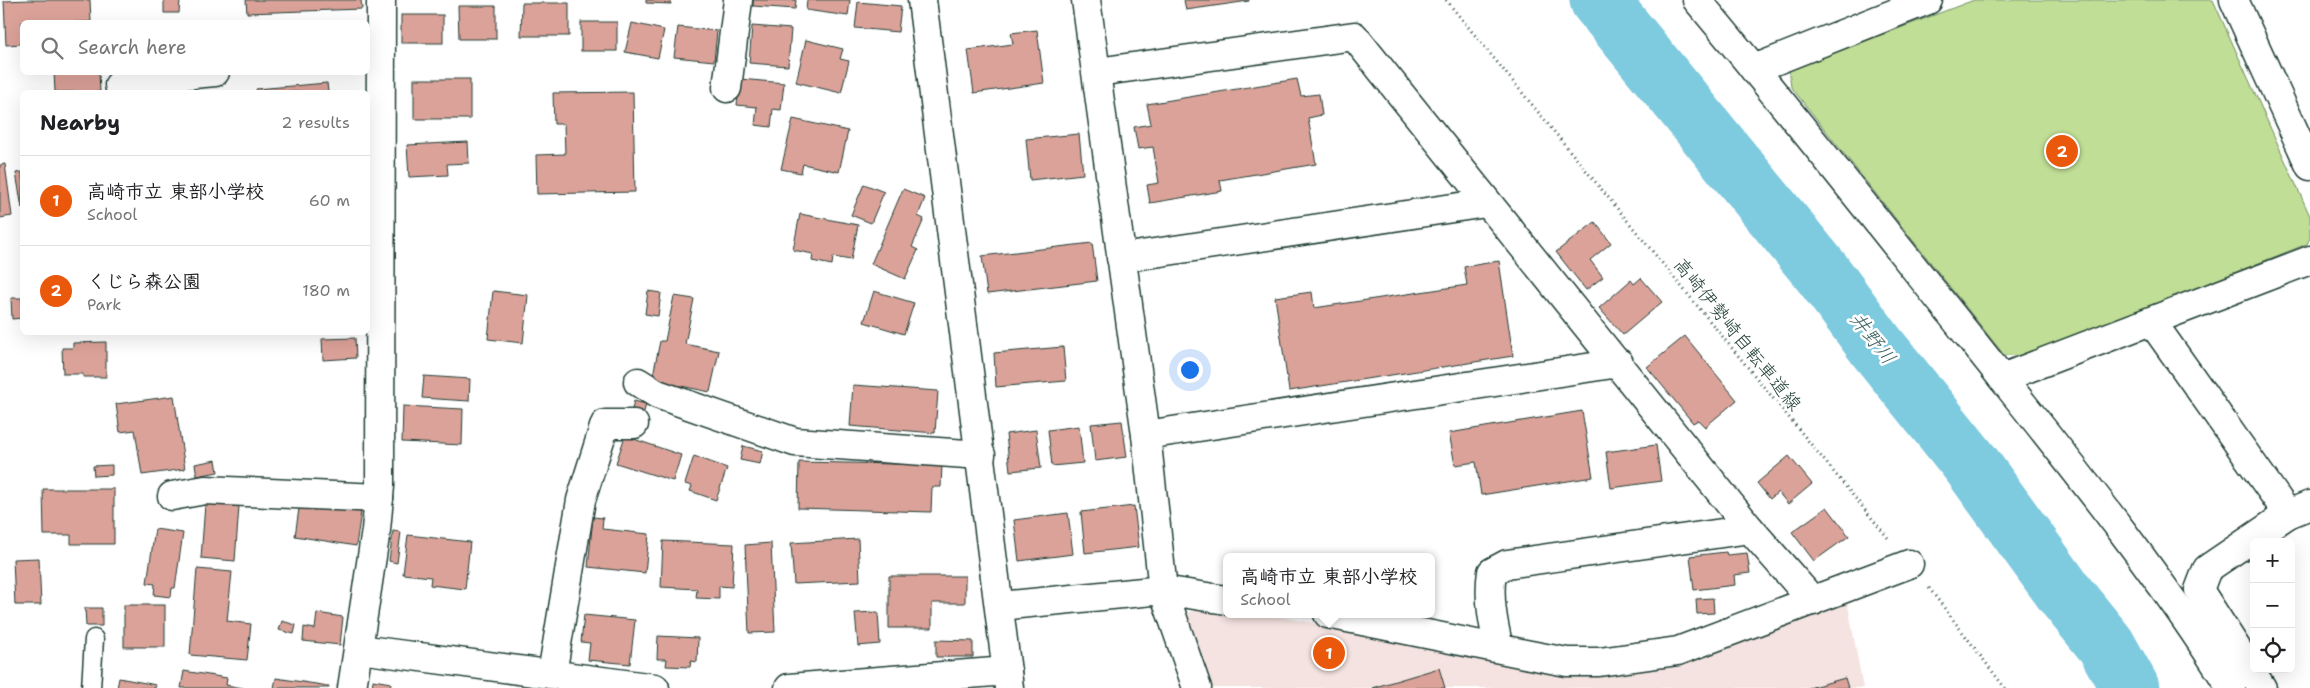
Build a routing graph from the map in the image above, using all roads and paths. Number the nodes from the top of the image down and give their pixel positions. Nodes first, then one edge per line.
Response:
1 (381, 0) edge
2 (738, 0) edge
3 (922, 0) edge
4 (1086, 0) edge
5 (1446, 0) edge
6 (1697, 0) edge
7 (2234, 0) edge
8 (1922, 1) edge
9 (374, 62) edge
10 (1754, 68) junction
11 (1097, 72) junction
12 (177, 75) edge
13 (119, 86) dead end
14 (727, 88) dead end
15 (2310, 166) edge
16 (1486, 203) junction
17 (374, 210) edge
18 (1121, 258) junction
19 (2310, 260) edge
20 (2152, 322) junction
21 (1619, 363) junction
22 (2002, 378) junction
23 (638, 382) dead end
24 (634, 424) dead end
25 (1146, 435) junction
26 (981, 455) junction
27 (172, 496) dead end
28 (379, 498) junction
29 (2299, 510) edge
30 (1750, 529) junction
31 (1909, 564) junction
32 (1163, 590) junction
33 (1223, 600) edge
34 (1813, 601) junction
35 (1000, 606) junction
36 (1348, 618) edge
37 (94, 639) dead end
38 (1499, 648) junction
39 (359, 649) junction
40 (552, 674) junction
41 (1008, 680) edge
42 (583, 683) edge
43 (91, 688) edge
44 (352, 688) edge
45 (655, 688) edge
46 (789, 688) edge
47 (1197, 688) edge
48 (2005, 688) edge
49 (2231, 688) edge
50 (2262, 688) edge

1 - 9 street
2 - 14 street
3 - 26 street
4 - 11 street
5 - 31 path, 高崎伊勢崎自転車道線
6 - 10 street
7 - 15 street
8 - 10 street
9 - 17 street
10 - 22 street
11 - 16 street
11 - 18 street
12 - 13 street
16 - 18 street
16 - 21 street
17 - 28 street
18 - 25 street
19 - 20 street
20 - 22 street
20 - 29 street
21 - 25 street
21 - 30 street
22 - 49 street
23 - 26 street
24 - 40 street
25 - 32 street
26 - 35 street
27 - 28 street
28 - 39 street
29 - 50 street
30 - 34 street
30 - 38 street
31 - 34 street
31 - 48 path, 高崎伊勢崎自転車道線
32 - 33 street
32 - 35 street
32 - 47 street
34 - 38 street
35 - 41 street
36 - 38 street
37 - 43 lane
39 - 40 street
39 - 44 street
40 - 42 street
41 - 46 street
42 - 45 street

